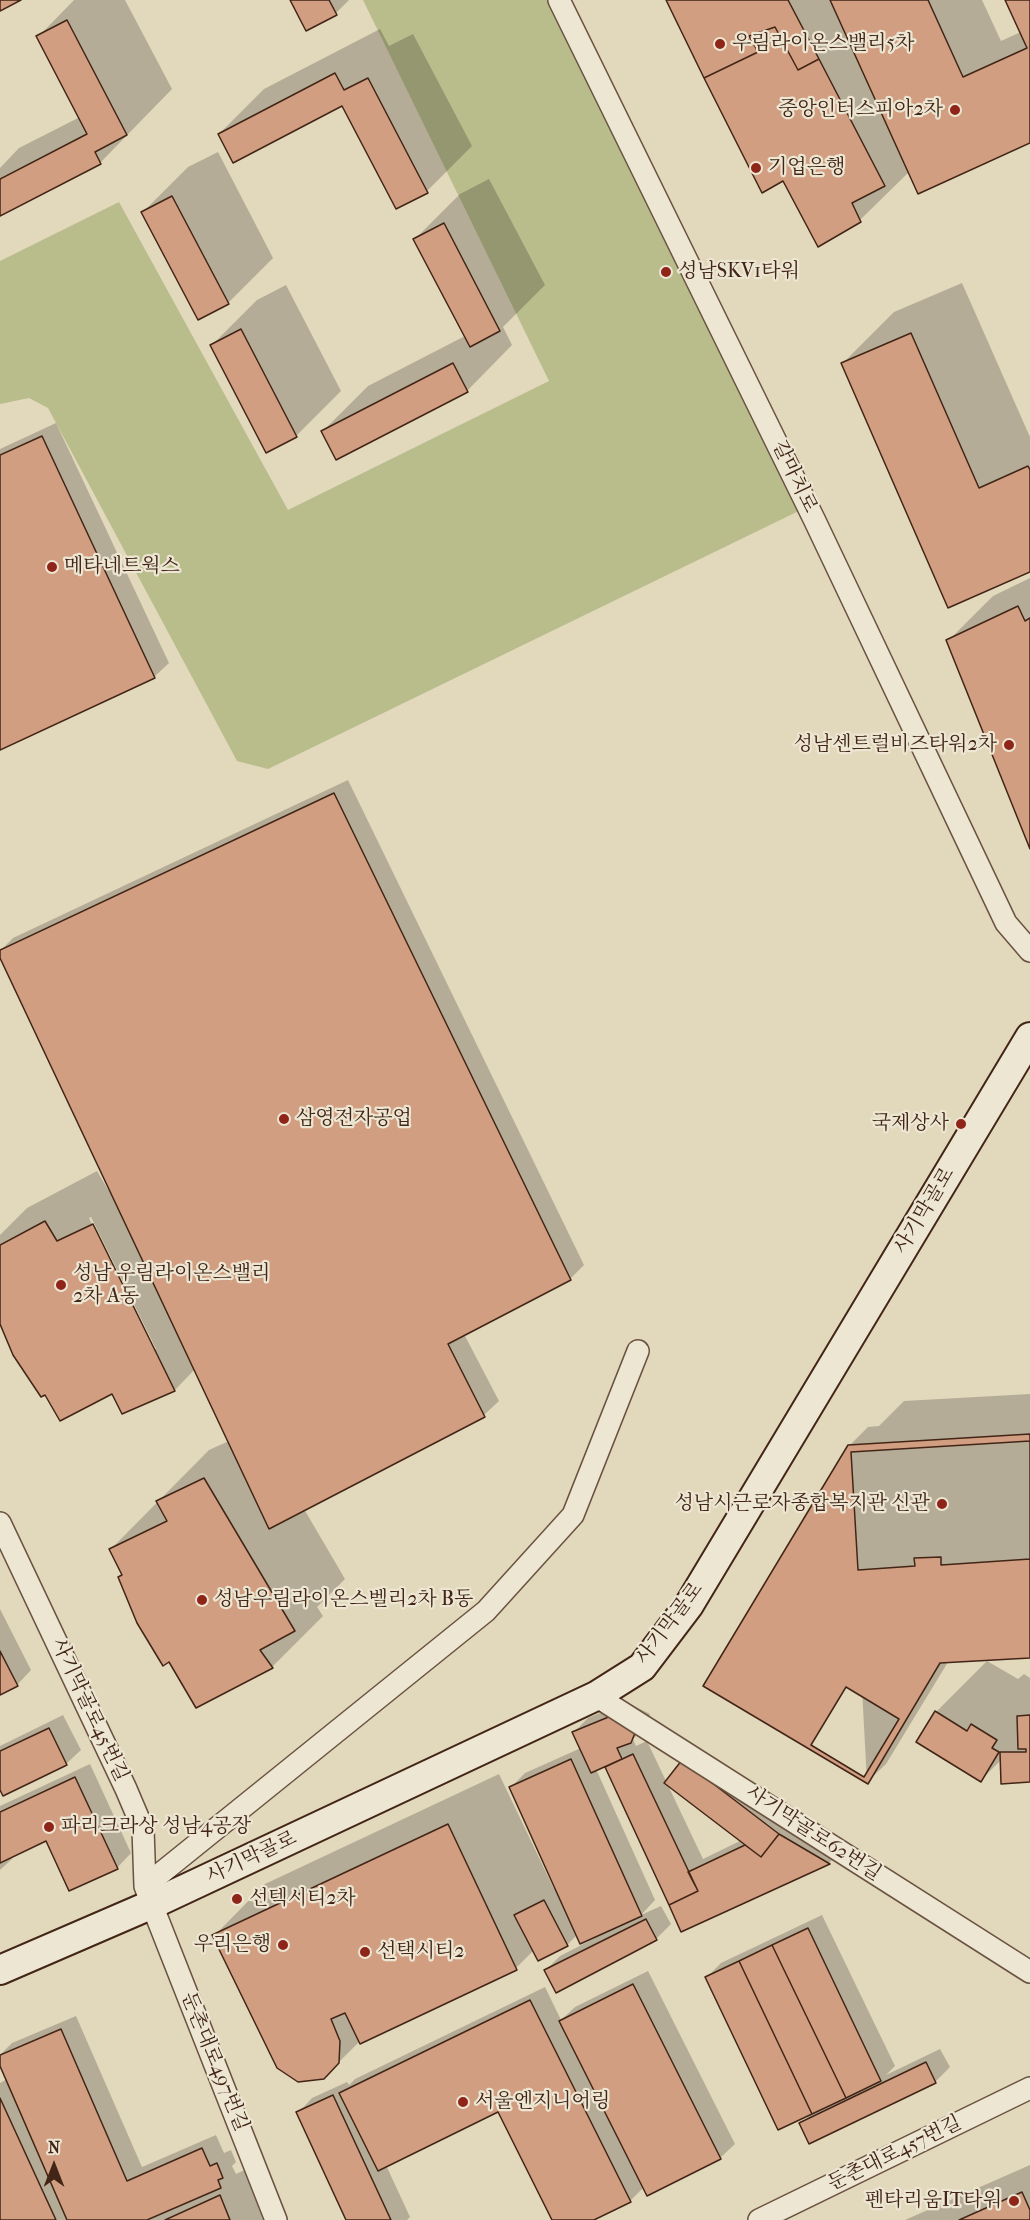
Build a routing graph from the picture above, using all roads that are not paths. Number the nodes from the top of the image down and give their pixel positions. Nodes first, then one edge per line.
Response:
1 (559, 0) edge
2 (1030, 951) edge
3 (1030, 1037) edge
4 (639, 1351) dead end
5 (0, 1523) edge
6 (596, 1696) junction
7 (148, 1895) junction
8 (0, 1970) edge
9 (1030, 1972) edge
10 (1030, 2088) edge
11 (276, 2220) edge
12 (759, 2220) edge

1 - 2 street, 갈마치로
3 - 6 street, 사기막골로
4 - 7 street
5 - 7 street, 사기막골로45번길
6 - 7 street, 사기막골로
6 - 9 street, 사기막골로62번길
7 - 8 street, 사기막골로
7 - 11 street, 둔촌대로497번길
10 - 12 street, 둔촌대로457번길

